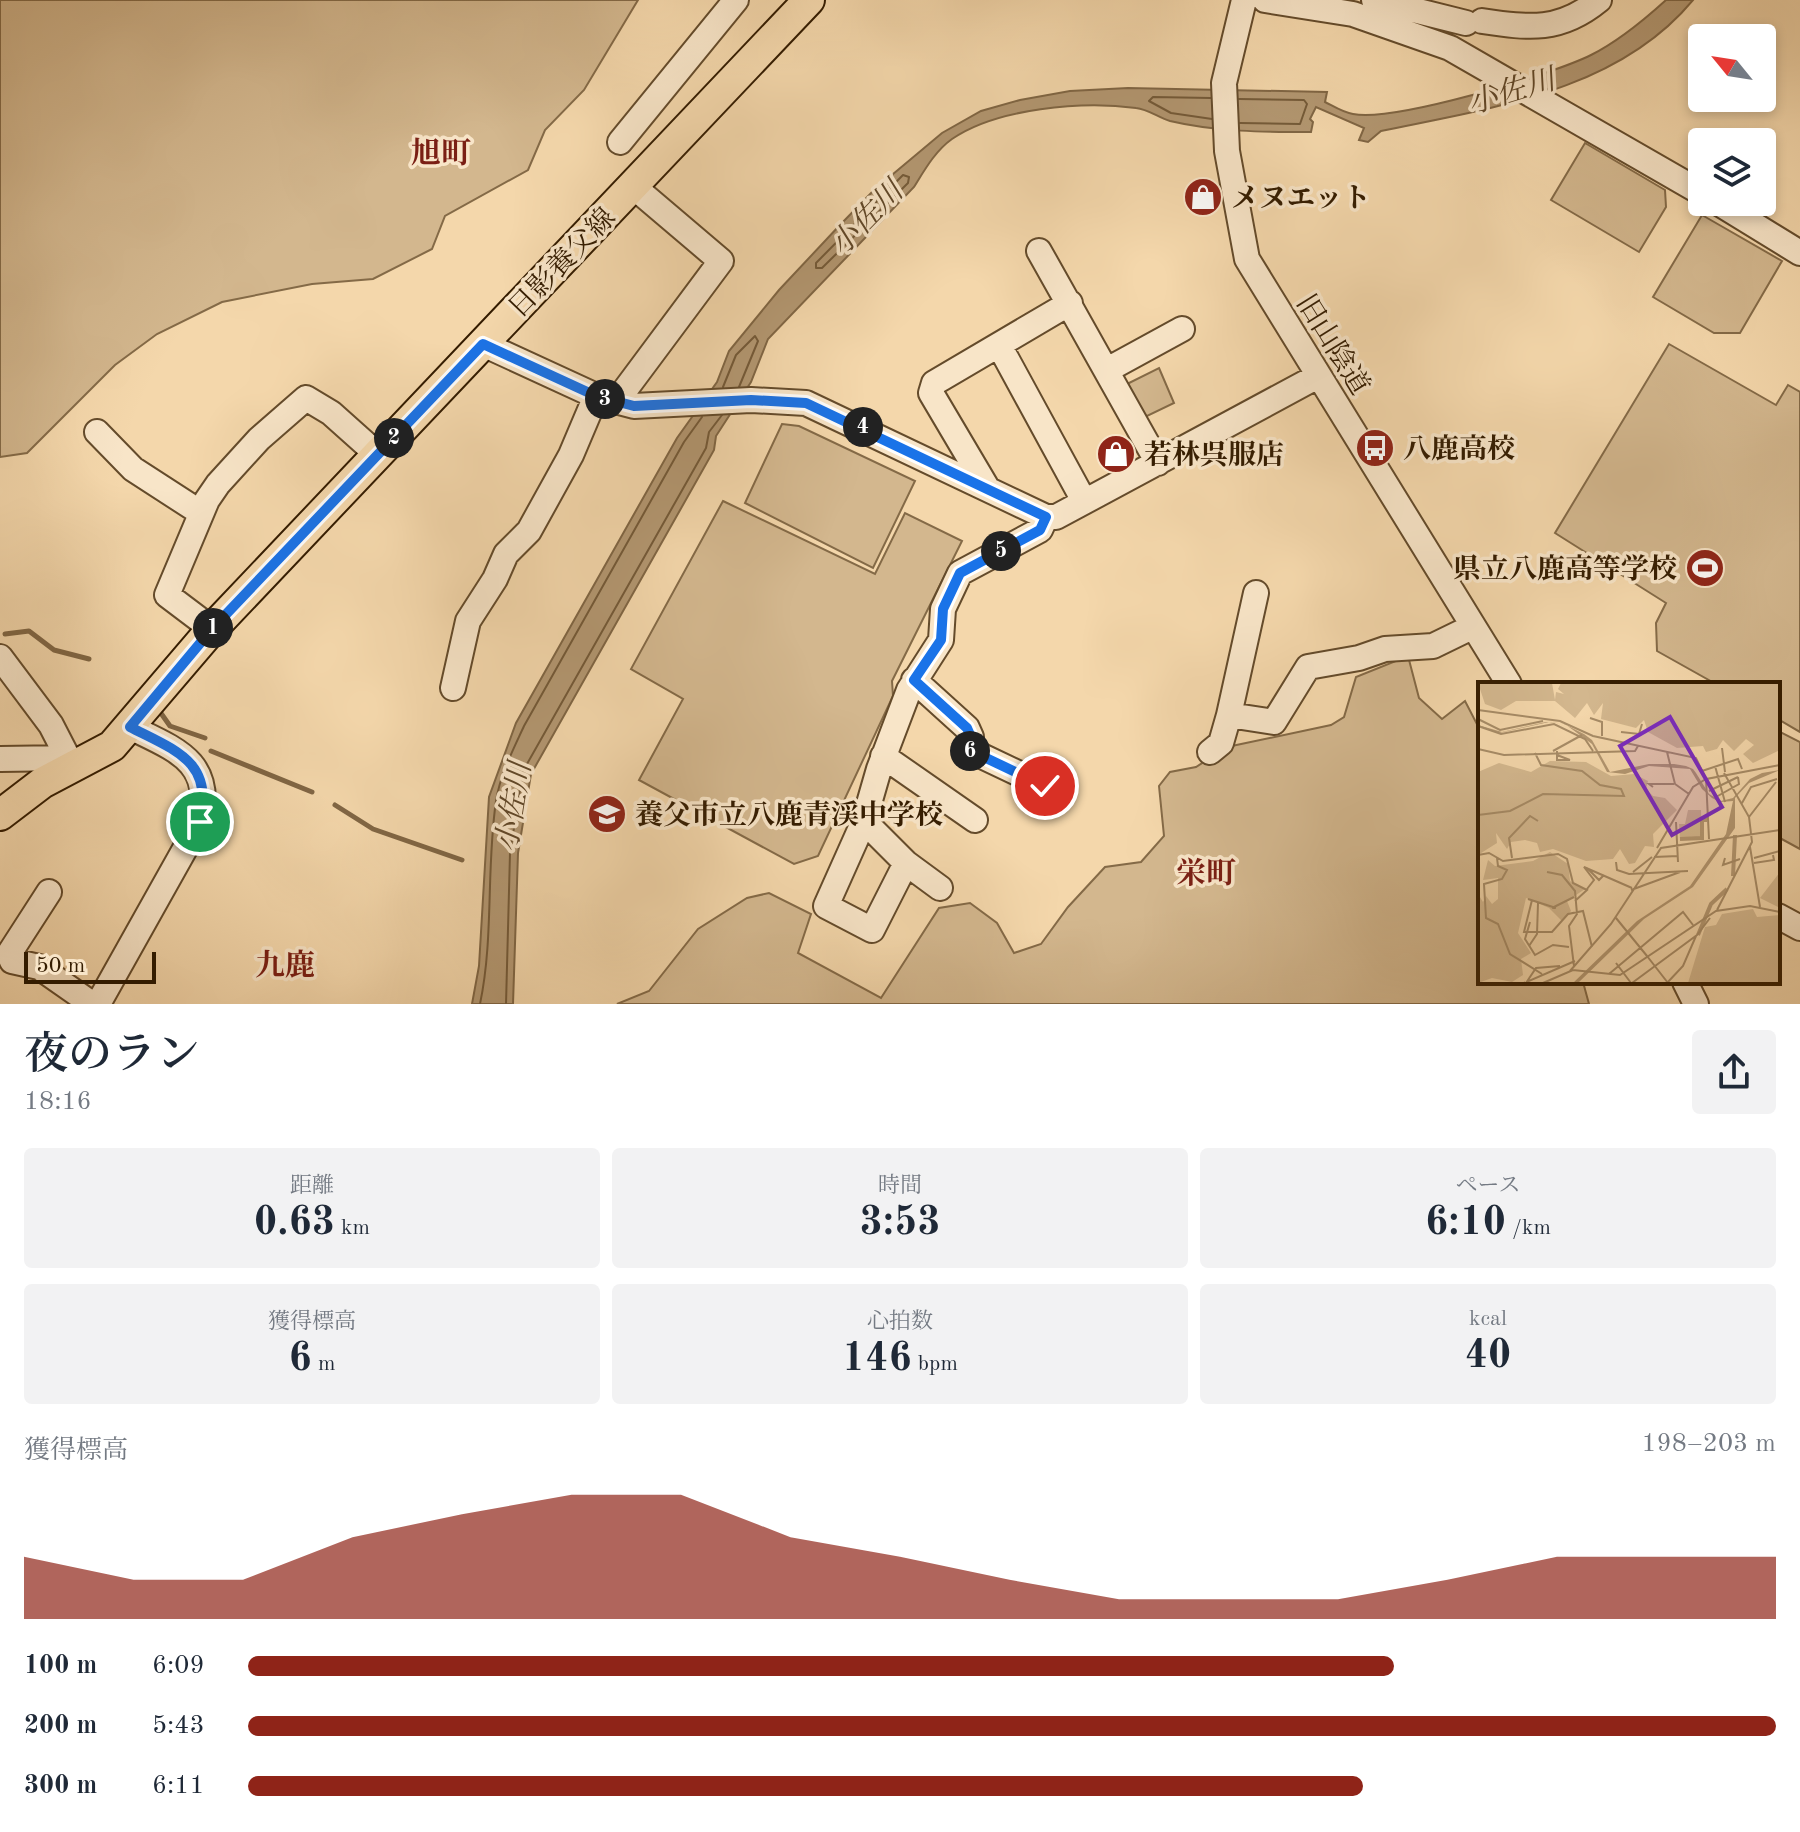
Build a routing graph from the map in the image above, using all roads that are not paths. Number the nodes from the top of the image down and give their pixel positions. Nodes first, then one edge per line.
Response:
1 (736, 0) edge
2 (809, 0) edge
3 (1244, 0) edge
4 (1265, 0) edge
5 (1597, 1) edge
6 (1362, 4) edge
7 (1477, 15) edge
8 (1456, 51) junction
9 (620, 142) dead end
10 (1688, 185) edge
11 (634, 187) junction
12 (1740, 216) edge
13 (1039, 251) dead end
14 (1800, 253) edge
15 (1070, 303) junction
16 (1182, 329) dead end
17 (483, 344) junction
18 (999, 345) junction
19 (1107, 370) junction
20 (1318, 376) junction
21 (606, 399) junction
22 (97, 432) dead end
23 (378, 455) junction
24 (1158, 463) junction
25 (986, 486) junction
26 (1084, 501) junction
27 (201, 513) junction
28 (1046, 517) junction
29 (1256, 593) dead end
30 (1472, 627) junction
31 (212, 629) junction
32 (0, 657) edge
33 (914, 680) junction
34 (1508, 682) edge
35 (453, 688) dead end
36 (1229, 715) junction
37 (130, 727) junction
38 (1210, 752) dead end
39 (883, 756) junction
40 (0, 759) edge
41 (70, 763) junction
42 (1045, 786) dead end
43 (0, 815) edge
44 (975, 820) dead end
45 (864, 821) junction
46 (906, 863) junction
47 (940, 888) dead end
48 (49, 892) dead end
49 (1780, 917) edge
50 (1800, 928) edge
51 (1686, 984) edge
52 (95, 1004) edge
53 (1696, 1004) edge

1 - 9 street
2 - 11 main road, 日影養父線
3 - 20 street, 旧山陰道
4 - 6 street
5 - 7 street
6 - 7 street
6 - 8 street
7 - 8 street
8 - 10 street
11 - 17 main road, 日影養父線
11 - 21 street
12 - 14 street
13 - 15 street
15 - 18 street
15 - 19 street
16 - 19 street
17 - 21 street
17 - 23 main road, 日影養父線
18 - 25 street
18 - 26 street
19 - 24 street
20 - 24 street
20 - 30 street, 旧山陰道
21 - 25 street
21 - 35 street
22 - 27 street
23 - 27 street
23 - 31 main road, 日影養父線
24 - 26 street
25 - 28 street
26 - 28 street
27 - 31 street
28 - 33 street
29 - 36 street
30 - 34 street, 旧山陰道
30 - 36 street
31 - 37 main road, 日影養父線
32 - 41 street
33 - 39 street
33 - 42 street
36 - 38 street
37 - 41 main road, 日影養父線
37 - 52 street
39 - 44 street
39 - 45 street
40 - 41 street
41 - 43 main road, 日影養父線
45 - 46 street
45 - 46 street
46 - 47 street
48 - 52 street
49 - 50 street
51 - 53 street

